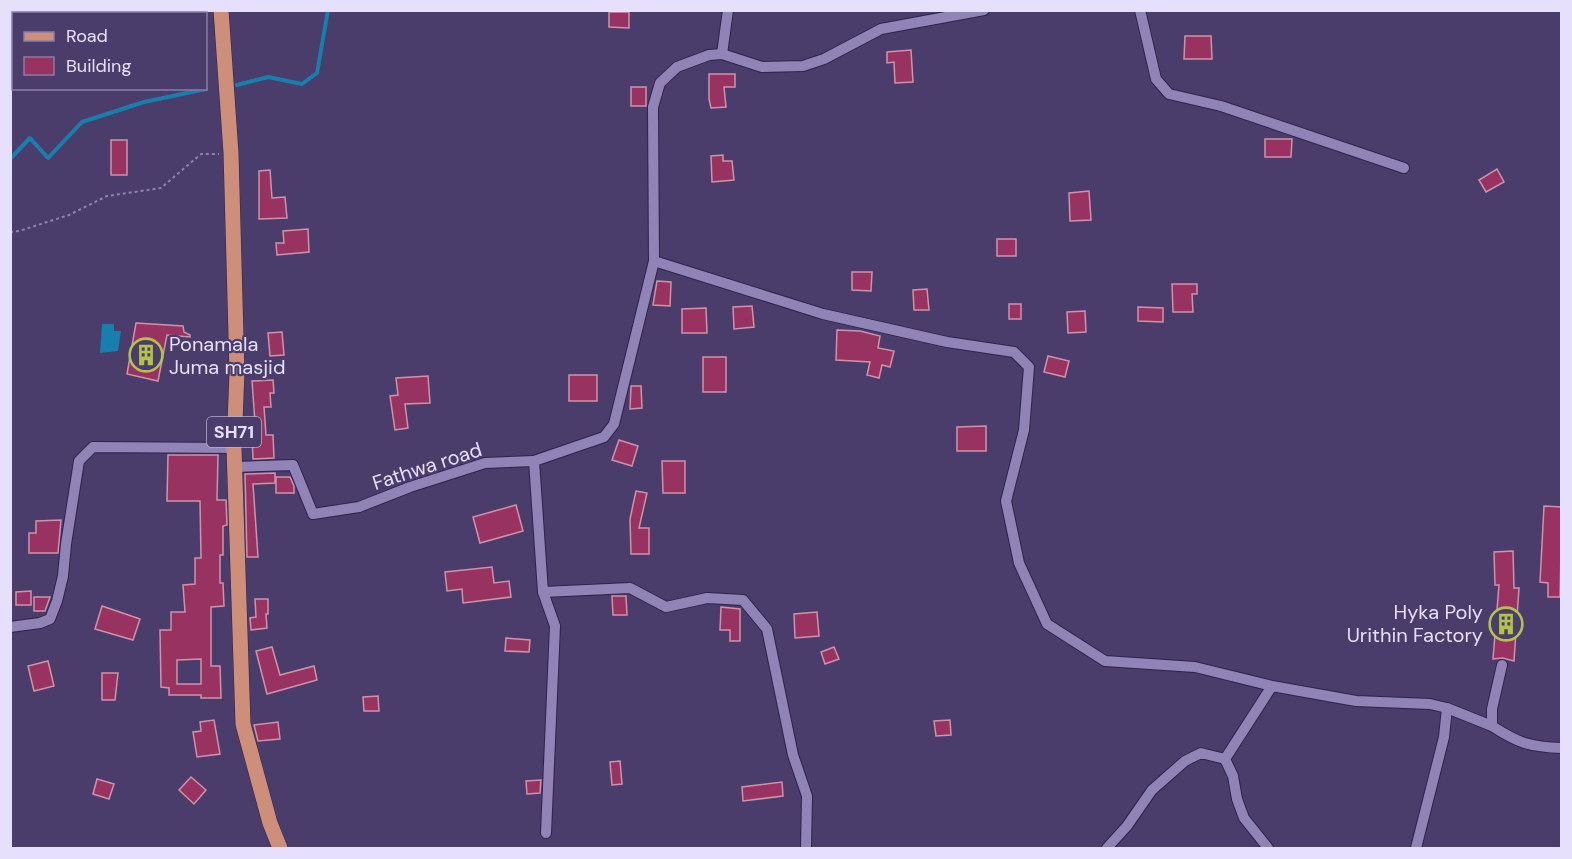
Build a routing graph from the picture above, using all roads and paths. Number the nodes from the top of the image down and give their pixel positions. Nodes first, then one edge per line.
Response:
1 (220, 10) edge
2 (728, 10) edge
3 (984, 10) edge
4 (1140, 10) edge
5 (723, 54) junction
6 (231, 153) junction
7 (1404, 168) dead end
8 (10, 232) edge
9 (654, 261) junction
10 (234, 448) junction
11 (534, 461) junction
12 (235, 467) junction
13 (543, 592) junction
14 (10, 627) edge
15 (1502, 665) dead end
16 (1272, 686) junction
17 (1447, 708) junction
18 (1492, 726) junction
19 (1562, 748) edge
20 (1225, 759) junction
21 (546, 833) dead end
22 (280, 849) edge
23 (806, 849) edge
24 (1107, 849) edge
25 (1268, 849) edge
26 (1416, 849) edge

1 - 6 main road, SH71
2 - 5 street
3 - 5 street
4 - 7 street
5 - 9 street
6 - 8 path
6 - 10 main road, SH71
9 - 11 street
9 - 16 street
10 - 12 main road, SH71
10 - 14 street
11 - 12 street, Fathwa road
11 - 13 street
12 - 22 main road, SH71
13 - 21 street
13 - 23 street
15 - 18 street
16 - 17 street
16 - 20 street
17 - 18 street
17 - 26 street
18 - 19 street
20 - 24 street
20 - 25 street

